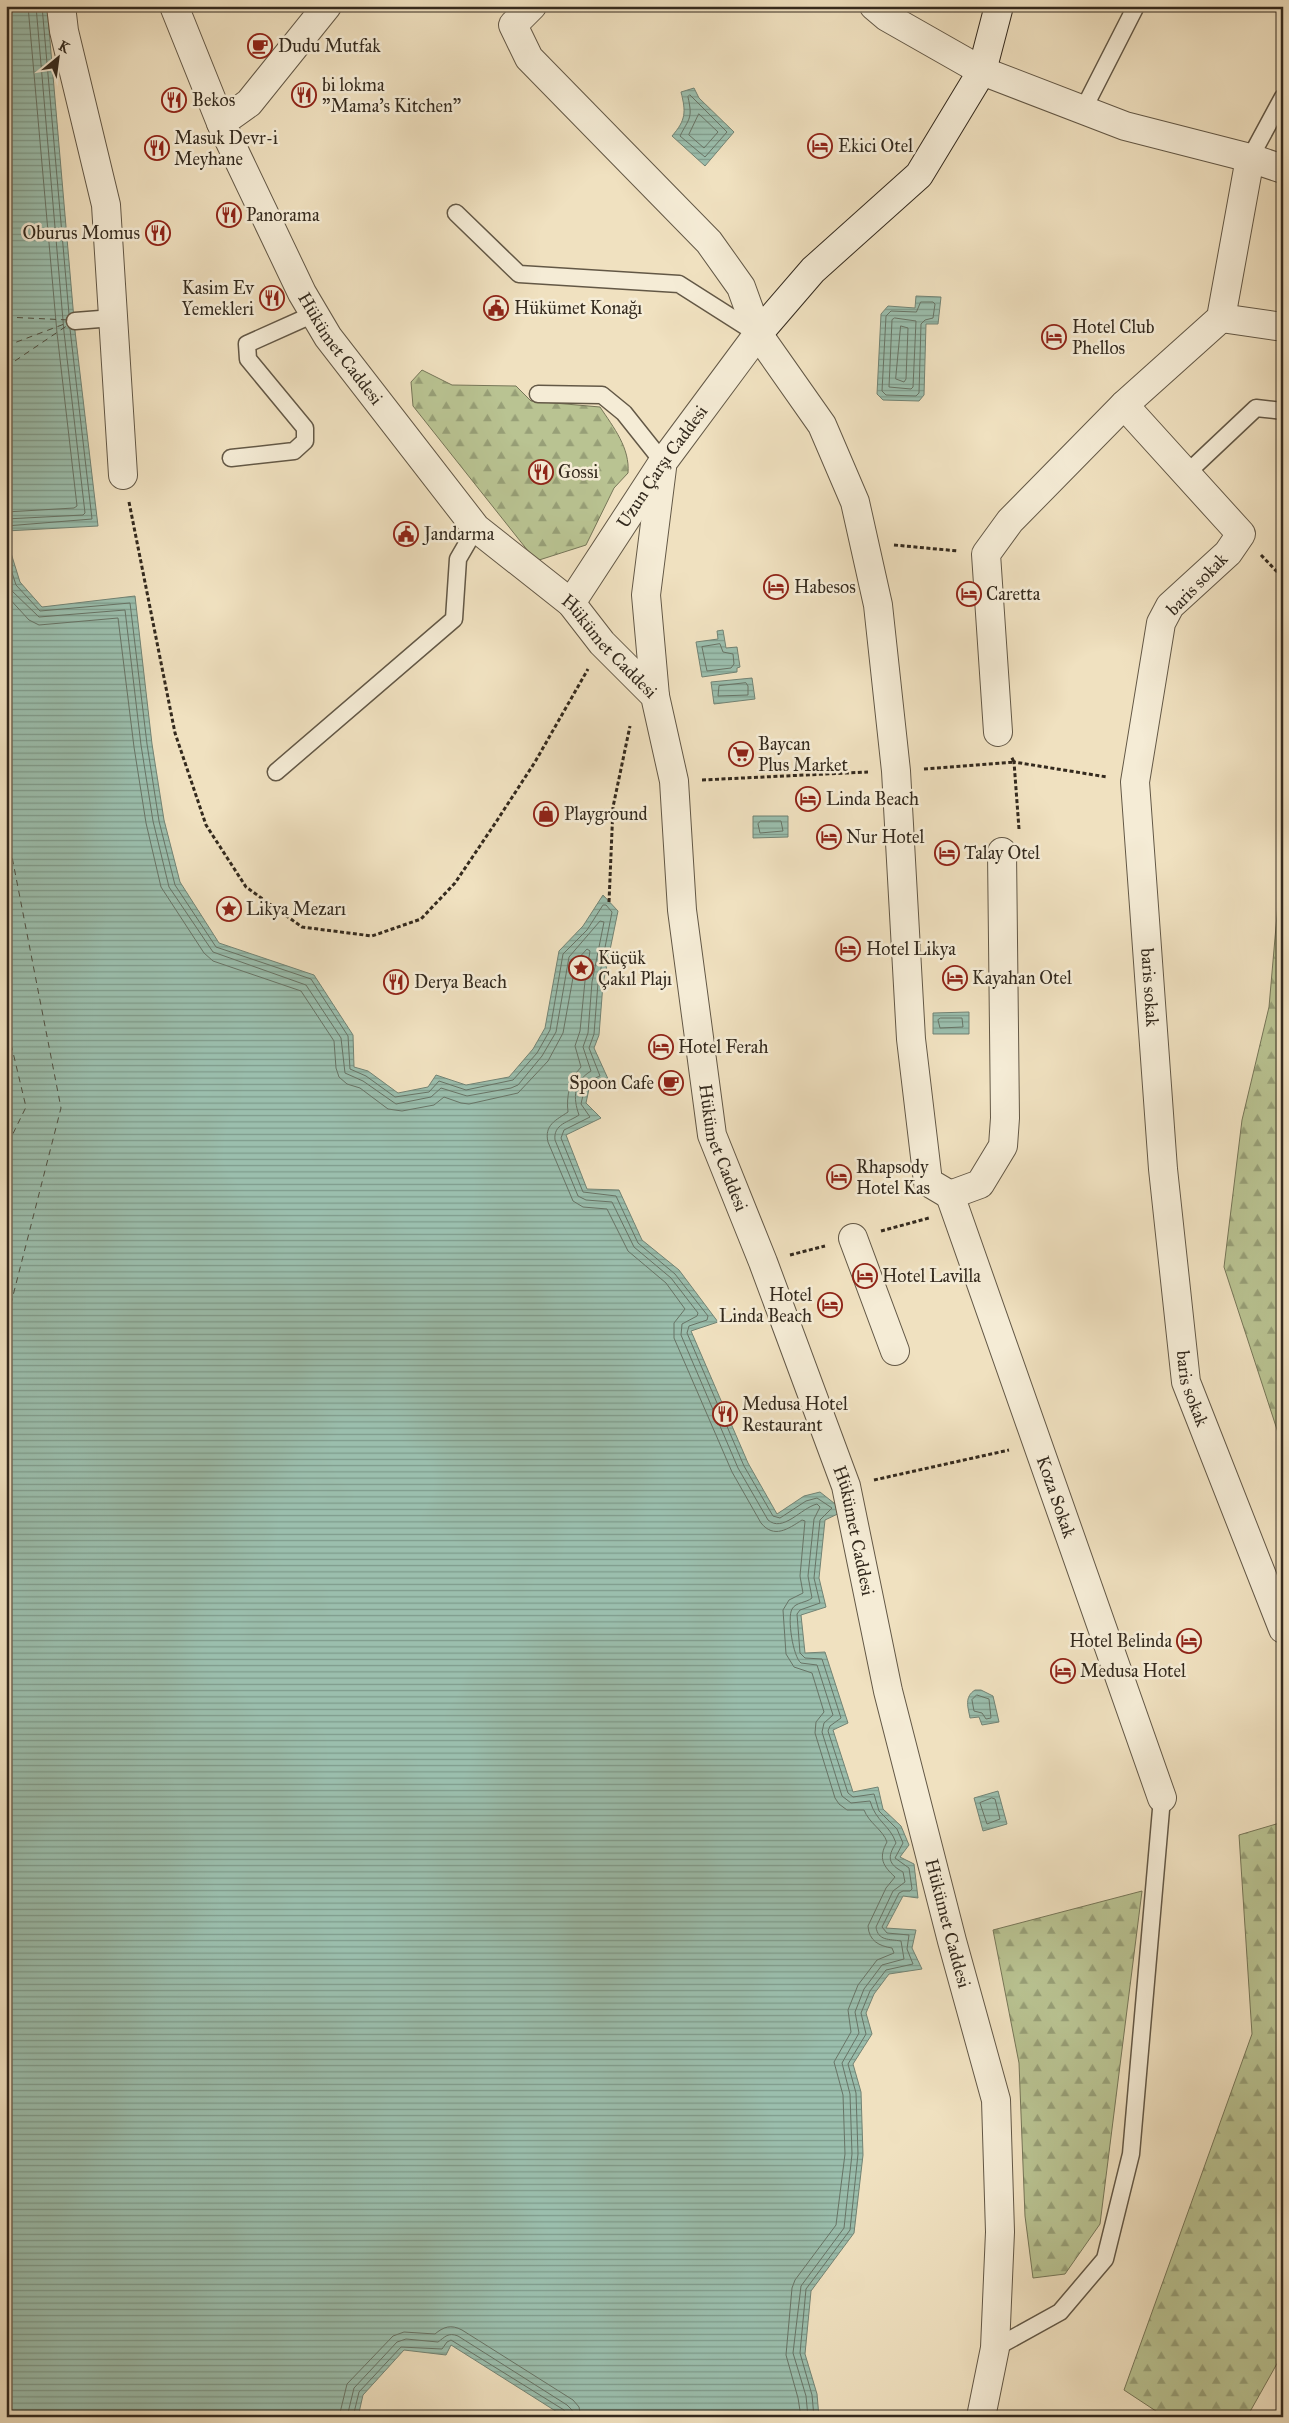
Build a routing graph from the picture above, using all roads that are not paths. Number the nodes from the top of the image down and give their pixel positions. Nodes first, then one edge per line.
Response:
1 (61, 6) edge
2 (174, 6) edge
3 (327, 6) edge
4 (532, 6) edge
5 (874, 6) edge
6 (999, 6) edge
7 (1136, 6) edge
8 (982, 71) junction
9 (1283, 97) edge
10 (1083, 110) junction
11 (221, 122) junction
12 (1250, 158) junction
13 (1283, 169) edge
14 (456, 213) dead end
15 (314, 314) junction
16 (113, 318) junction
17 (1221, 318) junction
18 (74, 321) dead end
19 (1283, 327) edge
20 (758, 334) junction
21 (538, 394) dead end
22 (1124, 405) junction
23 (1283, 412) edge
24 (231, 458) dead end
25 (663, 462) junction
26 (1186, 474) junction
27 (123, 475) road end
28 (476, 528) junction
29 (571, 603) junction
30 (647, 689) junction
31 (998, 732) dead end
32 (276, 772) dead end
33 (1002, 852) road end
34 (950, 1195) junction
35 (853, 1238) dead end
36 (895, 1351) dead end
37 (1283, 1629) edge
38 (1162, 1798) joint
39 (995, 2348) junction
40 (981, 2417) edge

1 - 16 street
2 - 11 street, Hükümet Caddesi
3 - 11 street
4 - 20 street
5 - 8 street
6 - 8 street, Uzun Çarşı Caddesi
7 - 10 lane
8 - 10 street
8 - 20 street, Uzun Çarşı Caddesi
9 - 12 lane
10 - 12 street
11 - 15 street, Hükümet Caddesi
12 - 13 street
12 - 17 street
14 - 20 lane
15 - 24 lane
15 - 28 street, Hükümet Caddesi
16 - 18 lane
16 - 27 street
17 - 19 street
17 - 22 street
20 - 25 street, Uzun Çarşı Caddesi
20 - 34 street
21 - 25 lane
22 - 26 street, baris sokak
22 - 31 street
23 - 26 lane
25 - 29 street, Uzun Çarşı Caddesi
25 - 30 street
26 - 37 street, baris sokak
28 - 29 street, Hükümet Caddesi
28 - 32 lane
29 - 30 street, Hükümet Caddesi
30 - 39 street, Hükümet Caddesi
33 - 34 street
34 - 38 street, Koza Sokak
35 - 36 street
38 - 39 lane
39 - 40 street, Hükümet Caddesi

